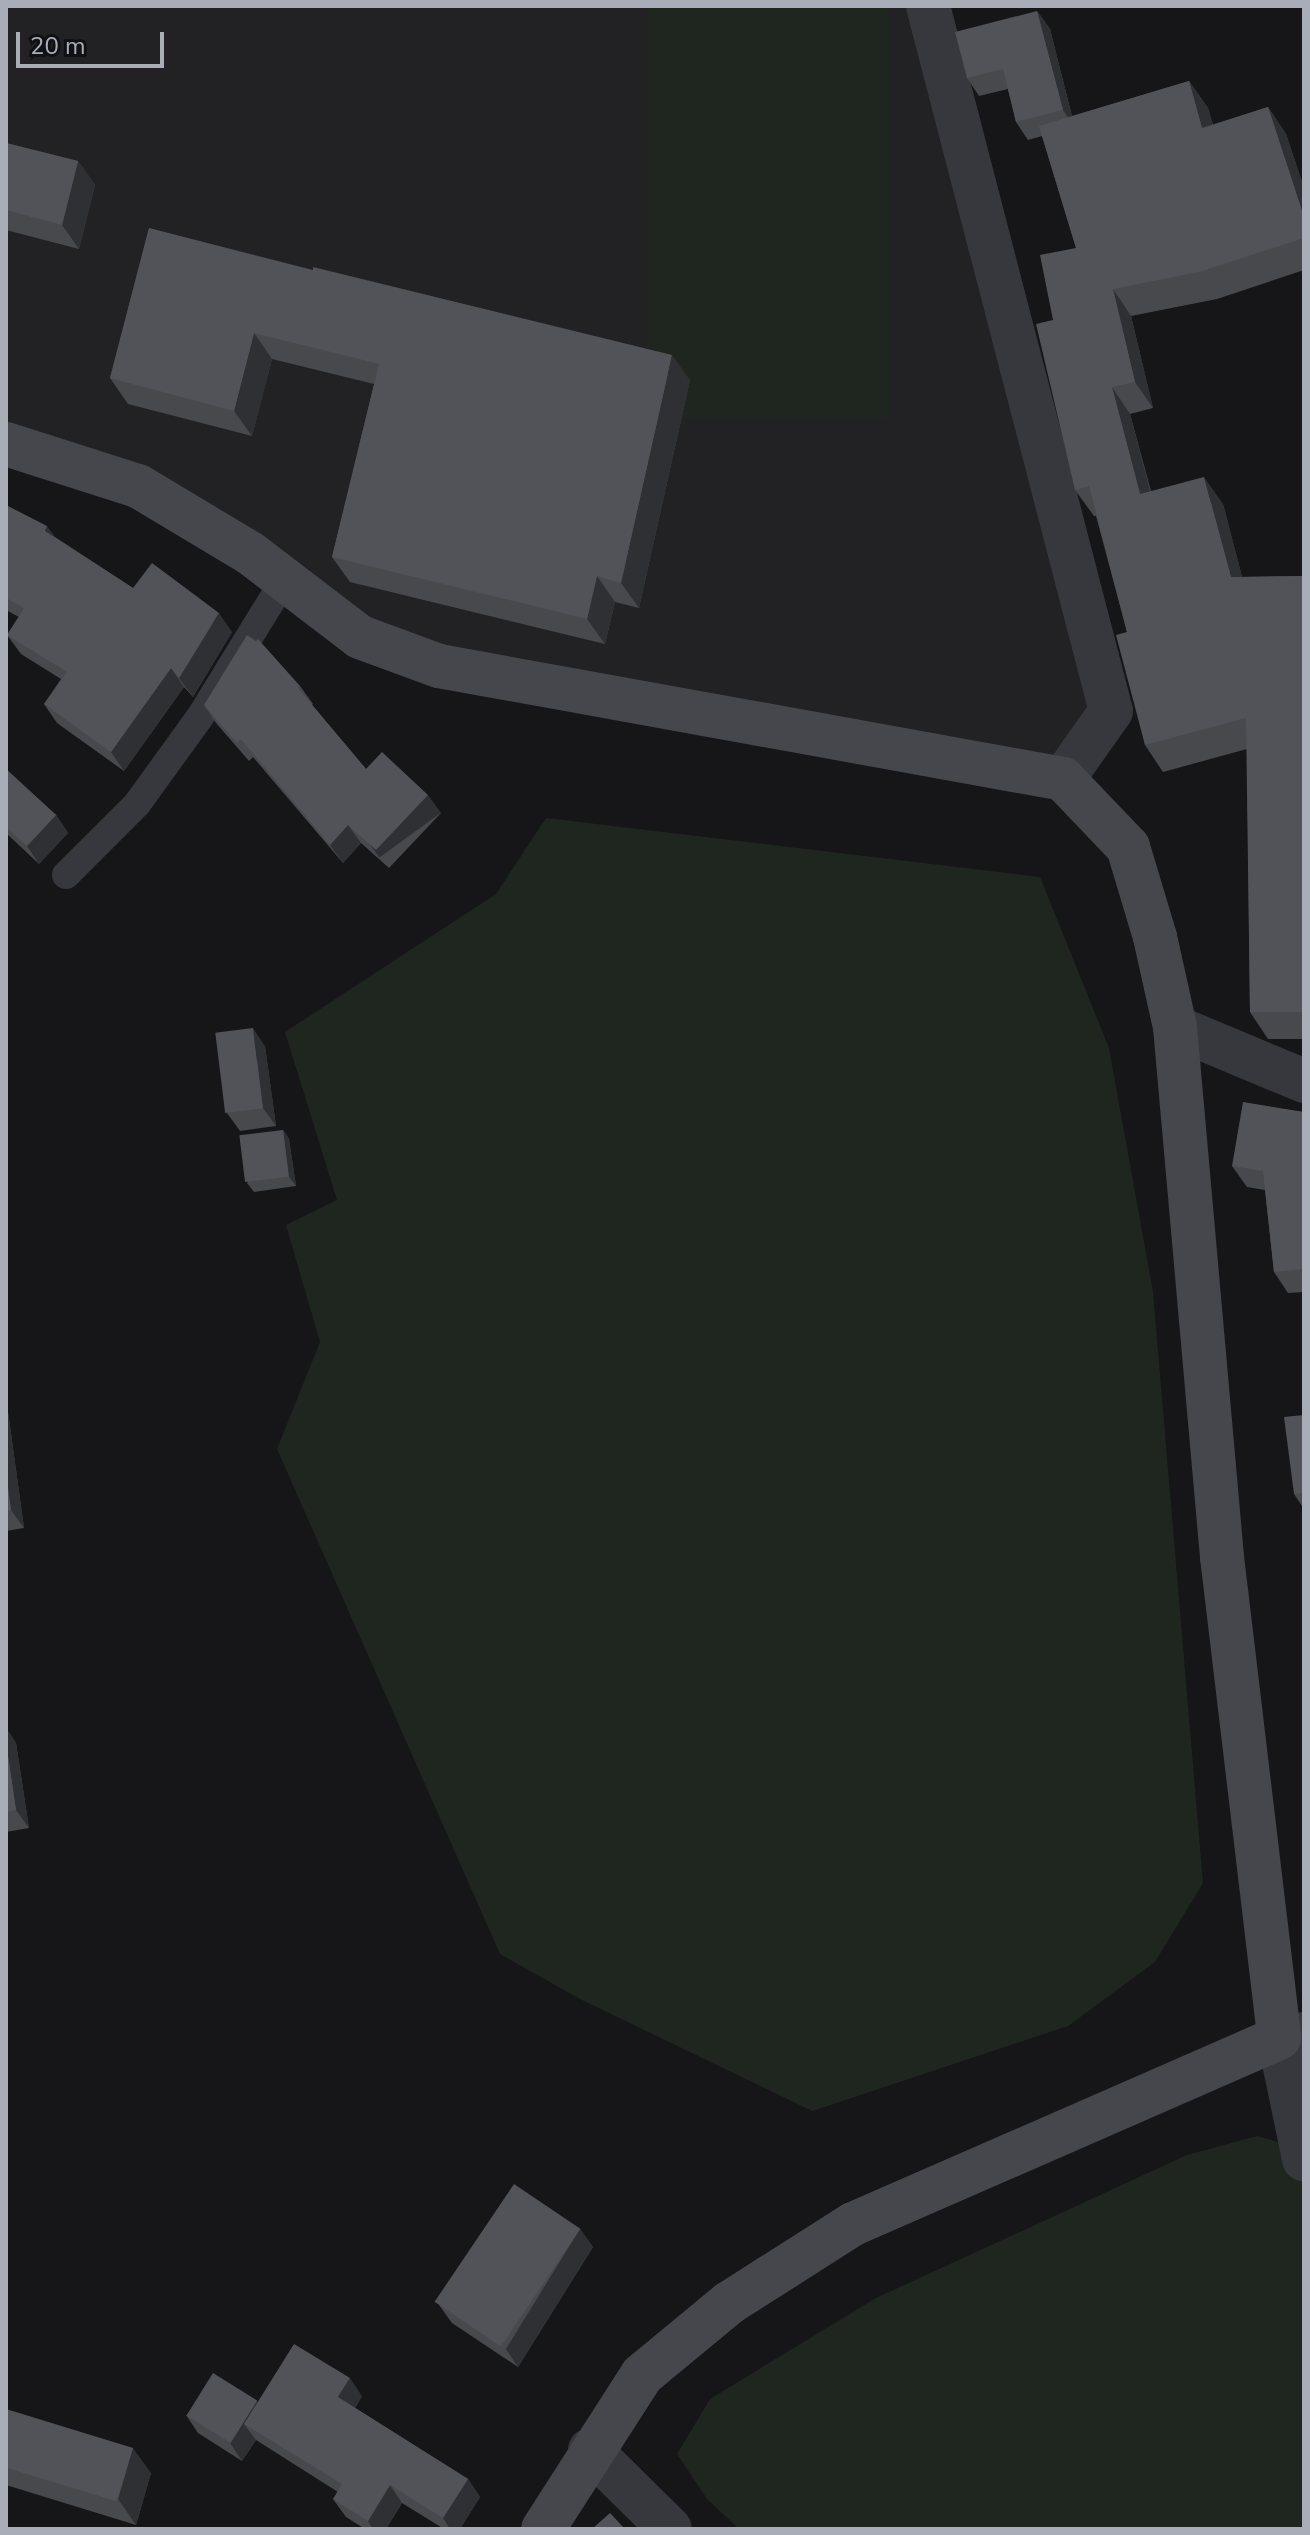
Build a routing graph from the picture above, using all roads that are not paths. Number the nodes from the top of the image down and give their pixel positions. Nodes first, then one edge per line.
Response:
1 (928, 6) edge
2 (6, 444) edge
3 (285, 579) junction
4 (1063, 779) junction
5 (66, 875) dead end
6 (1175, 1027) junction
7 (1304, 1081) edge
8 (1291, 2036) edge
9 (1304, 2159) edge
10 (590, 2450) junction
11 (543, 2529) edge
12 (670, 2529) edge

1 - 4 street
2 - 3 street
3 - 4 street
3 - 5 lane
4 - 6 street
6 - 7 street
6 - 8 street
8 - 9 street
8 - 10 street
10 - 11 street
10 - 12 street

